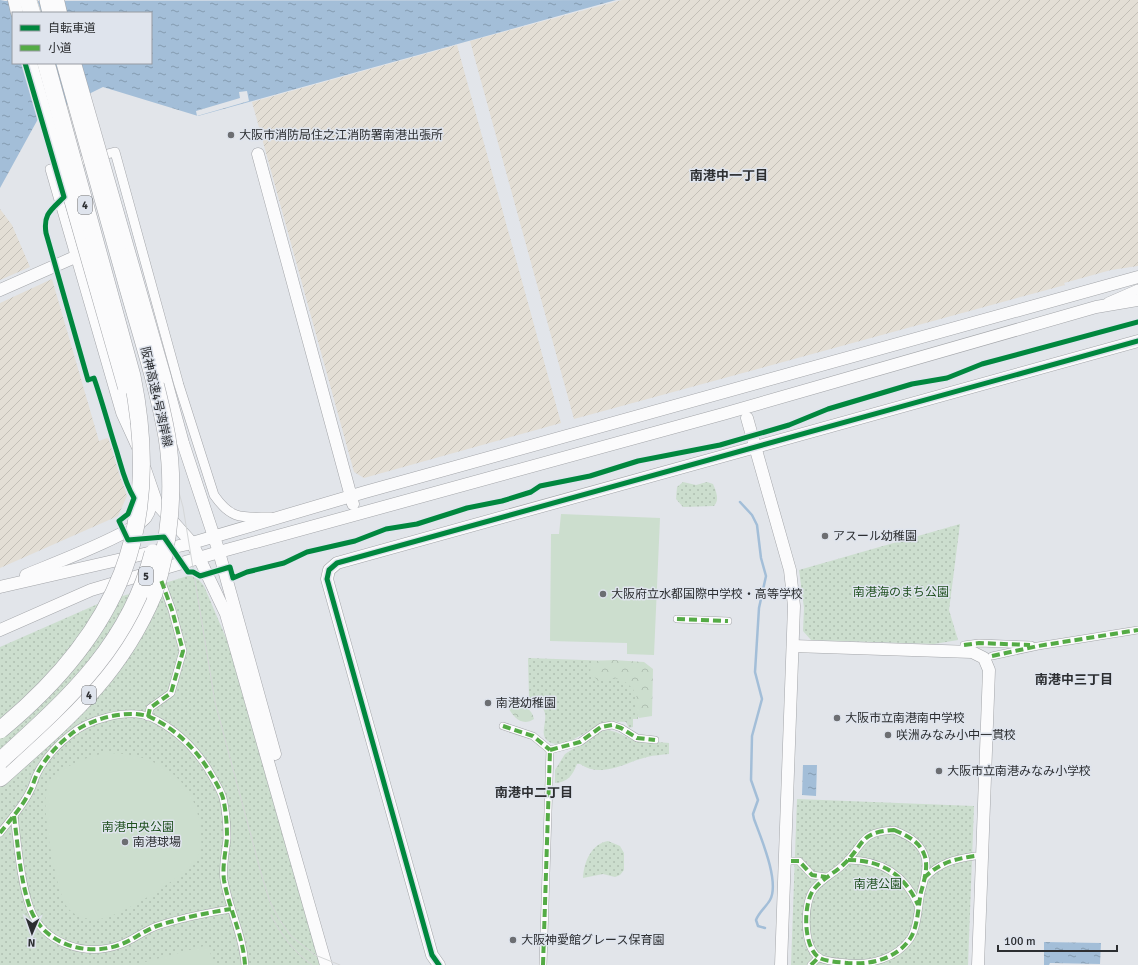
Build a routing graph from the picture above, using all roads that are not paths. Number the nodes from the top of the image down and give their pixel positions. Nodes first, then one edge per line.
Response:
1 (14, 0) edge
2 (28, 0) edge
3 (48, 0) edge
4 (58, 0) edge
5 (17, 12) edge
6 (32, 12) edge
7 (51, 12) edge
8 (61, 12) edge
9 (31, 64) edge
10 (46, 64) edge
11 (65, 64) edge
12 (75, 64) edge
13 (258, 154) dead end
14 (75, 257) junction
15 (1138, 277) edge
16 (1138, 289) edge
17 (0, 290) edge
18 (1138, 300) edge
19 (1096, 306) junction
20 (143, 341) junction
21 (1138, 341) edge
22 (125, 348) junction
23 (747, 418) dead end
24 (756, 448) junction
25 (144, 464) junction
26 (152, 494) junction
27 (351, 496) junction
28 (356, 513) junction
29 (278, 517) junction
30 (213, 536) junction
31 (192, 543) junction
32 (219, 552) junction
33 (200, 557) junction
34 (161, 580) dead end
35 (0, 586) edge
36 (677, 619) dead end
37 (728, 621) dead end
38 (0, 630) edge
39 (1138, 630) edge
40 (964, 645) dead end
41 (793, 646) junction
42 (1038, 646) junction
43 (992, 656) dead end
44 (148, 717) junction
45 (503, 726) dead end
46 (0, 730) edge
47 (655, 740) dead end
48 (0, 744) edge
49 (550, 750) junction
50 (0, 761) edge
51 (0, 778) edge
52 (14, 816) junction
53 (0, 833) edge
54 (974, 856) dead end
55 (848, 860) junction
56 (791, 861) dead end
57 (812, 875) junction
58 (826, 878) junction
59 (924, 878) junction
60 (814, 890) junction
61 (918, 905) junction
62 (230, 909) junction
63 (819, 957) junction
64 (245, 965) edge
65 (326, 965) edge
66 (334, 965) edge
67 (439, 965) edge
68 (543, 965) edge
69 (781, 965) edge
70 (811, 965) edge
71 (978, 965) edge

1 - 5 street
2 - 6 highway
3 - 7 highway
4 - 8 street
9 - 25 street, bridge
10 - 22 highway, 阪神高速4号湾岸線 / 4, bridge
11 - 20 highway, 阪神高速4号湾岸線 / 4, bridge
12 - 30 street, bridge
13 - 27 street
14 - 17 street
14 - 25 street
14 - 29 street
15 - 27 street
16 - 19 street
18 - 19 street
19 - 28 street
20 - 50 highway, 5, bridge
20 - 51 highway, 阪神高速4号湾岸線 / 4, bridge
21 - 24 street
22 - 46 highway, 阪神高速4号湾岸線 / 4, bridge
22 - 48 highway, 5, bridge
23 - 24 street
24 - 41 street
24 - 67 street
25 - 26 street
26 - 31 street
26 - 35 street
27 - 28 street
27 - 29 street
28 - 32 street
29 - 30 street
30 - 31 street
30 - 32 street
31 - 33 street
31 - 35 street
32 - 33 street
32 - 66 street
33 - 38 street
33 - 65 street
34 - 44 street
36 - 37 street
39 - 42 street
40 - 42 street
41 - 69 street
41 - 71 street
42 - 43 street
44 - 52 street
44 - 62 street
45 - 49 street
47 - 49 street
49 - 68 street
52 - 53 street
52 - 62 street
54 - 59 street
55 - 58 street
55 - 59 street
55 - 61 street
56 - 57 street
57 - 58 street
57 - 60 street
58 - 60 street
59 - 61 street
60 - 63 street
61 - 63 street
62 - 64 street
63 - 70 street

